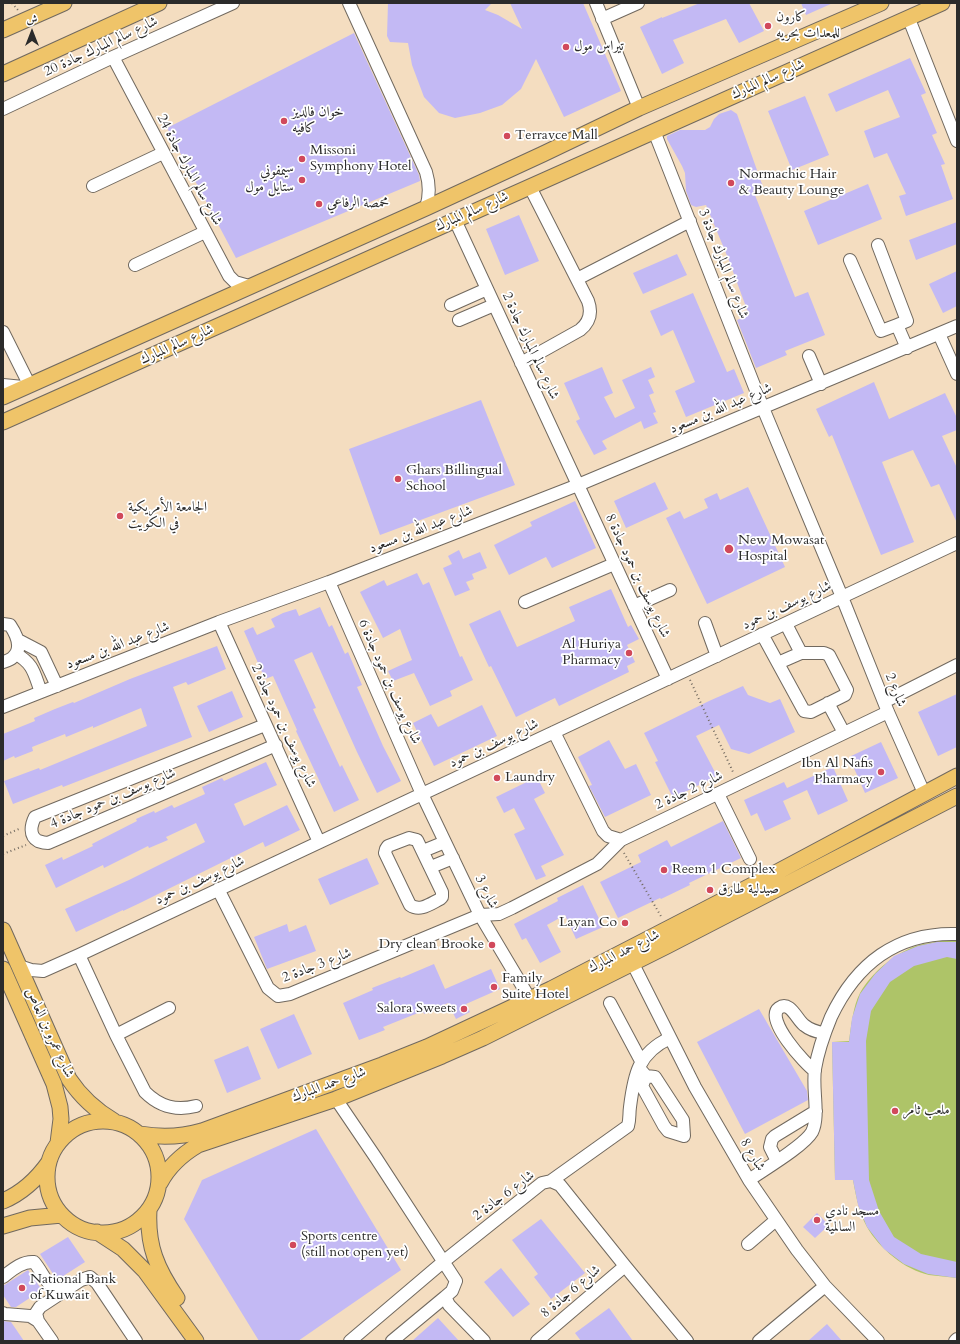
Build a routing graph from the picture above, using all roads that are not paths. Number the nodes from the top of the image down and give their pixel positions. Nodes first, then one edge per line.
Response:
1 (64, 3) edge
2 (159, 3) edge
3 (233, 3) edge
4 (349, 3) edge
5 (596, 3) edge
6 (638, 3) edge
7 (942, 3) edge
8 (879, 4) edge
9 (909, 18) junction
10 (602, 19) junction
11 (3, 30) edge
12 (776, 48) junction
13 (113, 58) junction
14 (745, 61) junction
15 (786, 72) junction
16 (3, 74) edge
17 (752, 87) junction
18 (638, 108) junction
19 (3, 109) edge
20 (654, 131) junction
21 (957, 141) edge
22 (163, 153) junction
23 (508, 170) junction
24 (482, 182) junction
25 (93, 186) dead end
26 (526, 188) junction
27 (491, 204) junction
28 (426, 208) junction
29 (455, 220) junction
30 (690, 221) junction
31 (205, 232) junction
32 (878, 245) dead end
33 (850, 260) dead end
34 (135, 265) dead end
35 (577, 279) junction
36 (249, 286) junction
37 (487, 289) junction
38 (451, 304) dead end
39 (494, 305) junction
40 (459, 320) dead end
41 (897, 325) junction
42 (957, 326) edge
43 (3, 332) edge
44 (939, 334) junction
45 (907, 348) junction
46 (809, 356) dead end
47 (521, 363) junction
48 (957, 374) edge
49 (3, 384) edge
50 (821, 384) junction
51 (26, 386) junction
52 (3, 397) edge
53 (763, 408) junction
54 (3, 422) edge
55 (578, 485) junction
56 (957, 543) edge
57 (614, 564) junction
58 (329, 582) junction
59 (670, 590) dead end
60 (842, 597) junction
61 (525, 602) dead end
62 (634, 606) junction
63 (219, 622) junction
64 (705, 623) dead end
65 (3, 624) edge
66 (786, 624) junction
67 (762, 634) junction
68 (18, 640) junction
69 (801, 653) junction
70 (16, 654) junction
71 (717, 656) junction
72 (3, 662) edge
73 (778, 663) junction
74 (957, 665) edge
75 (668, 678) junction
76 (57, 686) junction
77 (41, 692) junction
78 (828, 704) junction
79 (3, 707) edge
80 (886, 707) junction
81 (266, 724) junction
82 (554, 732) junction
83 (844, 733) junction
84 (276, 745) junction
85 (957, 776) edge
86 (924, 793) junction
87 (422, 794) junction
88 (718, 794) junction
89 (957, 796) edge
90 (620, 841) junction
91 (319, 842) junction
92 (445, 842) junction
93 (423, 851) junction
94 (453, 858) junction
95 (750, 859) dead end
96 (431, 867) junction
97 (218, 889) junction
98 (480, 916) junction
99 (3, 930) edge
100 (957, 934) edge
101 (79, 955) junction
102 (633, 964) junction
103 (19, 966) junction
104 (3, 969) edge
105 (43, 971) junction
106 (30, 991) junction
107 (530, 999) junction
108 (610, 1003) dead end
109 (169, 1008) dead end
110 (824, 1033) junction
111 (116, 1035) junction
112 (670, 1038) junction
113 (642, 1068) junction
114 (815, 1071) junction
115 (336, 1099) junction
116 (196, 1106) dead end
117 (816, 1111) junction
118 (115, 1122) junction
119 (140, 1134) junction
120 (58, 1143) junction
121 (777, 1161) junction
122 (49, 1162) junction
123 (749, 1180) junction
124 (551, 1181) junction
125 (160, 1183) junction
126 (3, 1201) edge
127 (149, 1210) junction
128 (62, 1215) junction
129 (776, 1220) junction
130 (3, 1226) edge
131 (97, 1232) junction
132 (748, 1244) dead end
133 (443, 1262) junction
134 (625, 1266) junction
135 (3, 1277) edge
136 (825, 1286) junction
137 (69, 1288) junction
138 (445, 1297) junction
139 (3, 1313) edge
140 (38, 1321) junction
141 (957, 1339) edge
142 (52, 1341) edge
143 (136, 1341) edge
144 (195, 1341) edge
145 (208, 1341) edge
146 (350, 1341) edge
147 (392, 1341) edge
148 (484, 1341) edge
149 (537, 1341) edge
150 (688, 1341) edge
151 (759, 1341) edge
152 (878, 1341) edge
153 (955, 1341) edge

1 - 11 main road
2 - 16 main road
3 - 13 street, شارع سالم المبارك جادة 20
4 - 28 street
5 - 10 street
6 - 10 street
7 - 9 main road, شارع سالم المبارك
8 - 12 main road, شارع سالم المبارك
9 - 15 main road, شارع سالم المبارك
9 - 21 street
10 - 18 street
12 - 14 main road, شارع سالم المبارك
12 - 15 main road
13 - 19 street, شارع سالم المبارك جادة 20
13 - 22 street, شارع سالم المبارك جادة 24
14 - 17 main road
14 - 18 main road, شارع سالم المبارك
15 - 17 main road, شارع سالم المبارك
17 - 20 main road, شارع سالم المبارك
18 - 23 main road, شارع سالم المبارك
20 - 26 main road, شارع سالم المبارك
20 - 30 street, شارع سالم المبارك جادة 3
22 - 25 street
22 - 31 street, شارع سالم المبارك جادة 24
23 - 24 main road, شارع سالم المبارك
23 - 26 main road
24 - 27 main road
24 - 28 main road, شارع سالم المبارك
26 - 27 main road, شارع سالم المبارك
26 - 35 street
27 - 29 main road, شارع سالم المبارك
28 - 36 main road, شارع سالم المبارك
29 - 37 street, شارع سالم المبارك جادة 2
29 - 54 main road, شارع سالم المبارك
30 - 35 street
30 - 53 street, شارع سالم المبارك جادة 3
31 - 34 street
31 - 36 street, شارع سالم المبارك جادة 24
32 - 41 street
33 - 41 street
35 - 47 street
36 - 51 main road, شارع سالم المبارك
37 - 38 street
37 - 39 street, شارع سالم المبارك جادة 2
39 - 40 street
39 - 47 street, شارع سالم المبارك جادة 2
41 - 45 street
42 - 44 street, شارع عبد الله بن مسعود
43 - 51 street
44 - 45 street, شارع عبد الله بن مسعود
44 - 48 street
45 - 50 street, شارع عبد الله بن مسعود
46 - 50 street
47 - 55 street, شارع سالم المبارك جادة 2
49 - 51 street
50 - 53 street, شارع عبد الله بن مسعود
51 - 52 main road, شارع سالم المبارك
53 - 55 street, شارع عبد الله بن مسعود
53 - 60 street, شارع سالم المبارك جادة 3
55 - 57 street, شارع يوسف بن حمود جادة 8
55 - 58 street, شارع عبد الله بن مسعود
56 - 60 street, شارع يوسف بن حمود
57 - 61 street
57 - 62 street, شارع يوسف بن حمود جادة 8
58 - 63 street, شارع عبد الله بن مسعود
58 - 87 street, شارع يوسف بن حمود جادة 6
59 - 62 street
60 - 66 street, شارع يوسف بن حمود
60 - 80 street, شارع 2
62 - 75 street, شارع يوسف بن حمود جادة 8
63 - 76 street, شارع عبد الله بن مسعود
63 - 81 street, شارع يوسف بن حمود جادة 2
64 - 71 street
65 - 68 street
66 - 67 street, شارع يوسف بن حمود
66 - 69 street
67 - 71 street, شارع يوسف بن حمود
67 - 73 street
68 - 70 street
68 - 76 street
69 - 73 street
69 - 78 street
70 - 72 street
70 - 77 street
71 - 75 street, شارع يوسف بن حمود
73 - 78 street
74 - 80 street, شارع 2 جادة 2
75 - 82 street, شارع يوسف بن حمود
76 - 77 street, شارع عبد الله بن مسعود
77 - 79 street, شارع عبد الله بن مسعود
78 - 83 street
80 - 83 street, شارع 2 جادة 2
80 - 86 street, شارع 2
81 - 84 street, شارع يوسف بن حمود جادة 2
81 - 84 street, شارع يوسف بن حمود جادة 4
82 - 87 street, شارع يوسف بن حمود
82 - 90 street
83 - 88 street, شارع 2 جادة 2
84 - 91 street, شارع يوسف بن حمود جادة 2
85 - 86 main road, شارع حمد المبارك
86 - 107 main road, شارع حمد المبارك
87 - 91 street, شارع يوسف بن حمود
87 - 92 street, شارع 3
88 - 90 street, شارع 2 جادة 2
88 - 95 street
89 - 102 main road, شارع حمد المبارك
90 - 98 street, شارع 2 جادة 2
91 - 97 street, شارع يوسف بن حمود
92 - 93 street
92 - 94 street, شارع 3
93 - 96 street
93 - 96 street
94 - 96 street
94 - 98 street, شارع 3
97 - 98 street, شارع 3 جادة 2
97 - 101 street, شارع يوسف بن حمود
98 - 107 street, شارع 3
99 - 103 main road, شارع عمرو بن العاص
100 - 110 street
101 - 105 street, شارع يوسف بن حمود
101 - 111 street
102 - 112 street, شارع 8
102 - 115 main road, شارع حمد المبارك
103 - 105 street
103 - 106 main road, شارع عمرو بن العاص
104 - 120 main road, شارع عمرو بن العاص
105 - 106 street
106 - 118 main road, شارع عمرو بن العاص
107 - 119 main road, شارع حمد المبارك
108 - 113 street
109 - 111 street
110 - 114 street
110 - 114 street
111 - 116 street
112 - 113 street
112 - 123 street, شارع 8
113 - 113 street
113 - 124 street
114 - 117 street
115 - 125 main road, شارع حمد المبارك
115 - 133 street
117 - 121 street
117 - 121 street
118 - 119 main road
118 - 120 main road
119 - 125 main road
120 - 122 main road
121 - 123 street
122 - 126 main road
122 - 128 main road
123 - 129 street, شارع 8
124 - 133 street, شارع 6 جادة 2
124 - 134 street, شارع 6 جادة 2
125 - 127 main road
127 - 131 main road
127 - 145 main road
128 - 130 main road
128 - 131 main road
129 - 132 street
129 - 136 street, شارع 8
131 - 144 main road
133 - 138 street
133 - 146 street, شارع 6 جادة 2
134 - 149 street, شارع 6 جادة 8
134 - 150 street, شارع 6 جادة 2
135 - 137 street
136 - 151 street
136 - 152 street, شارع 8
137 - 140 street
137 - 143 street
138 - 147 street
138 - 148 street
139 - 140 street
140 - 142 street
141 - 153 street

